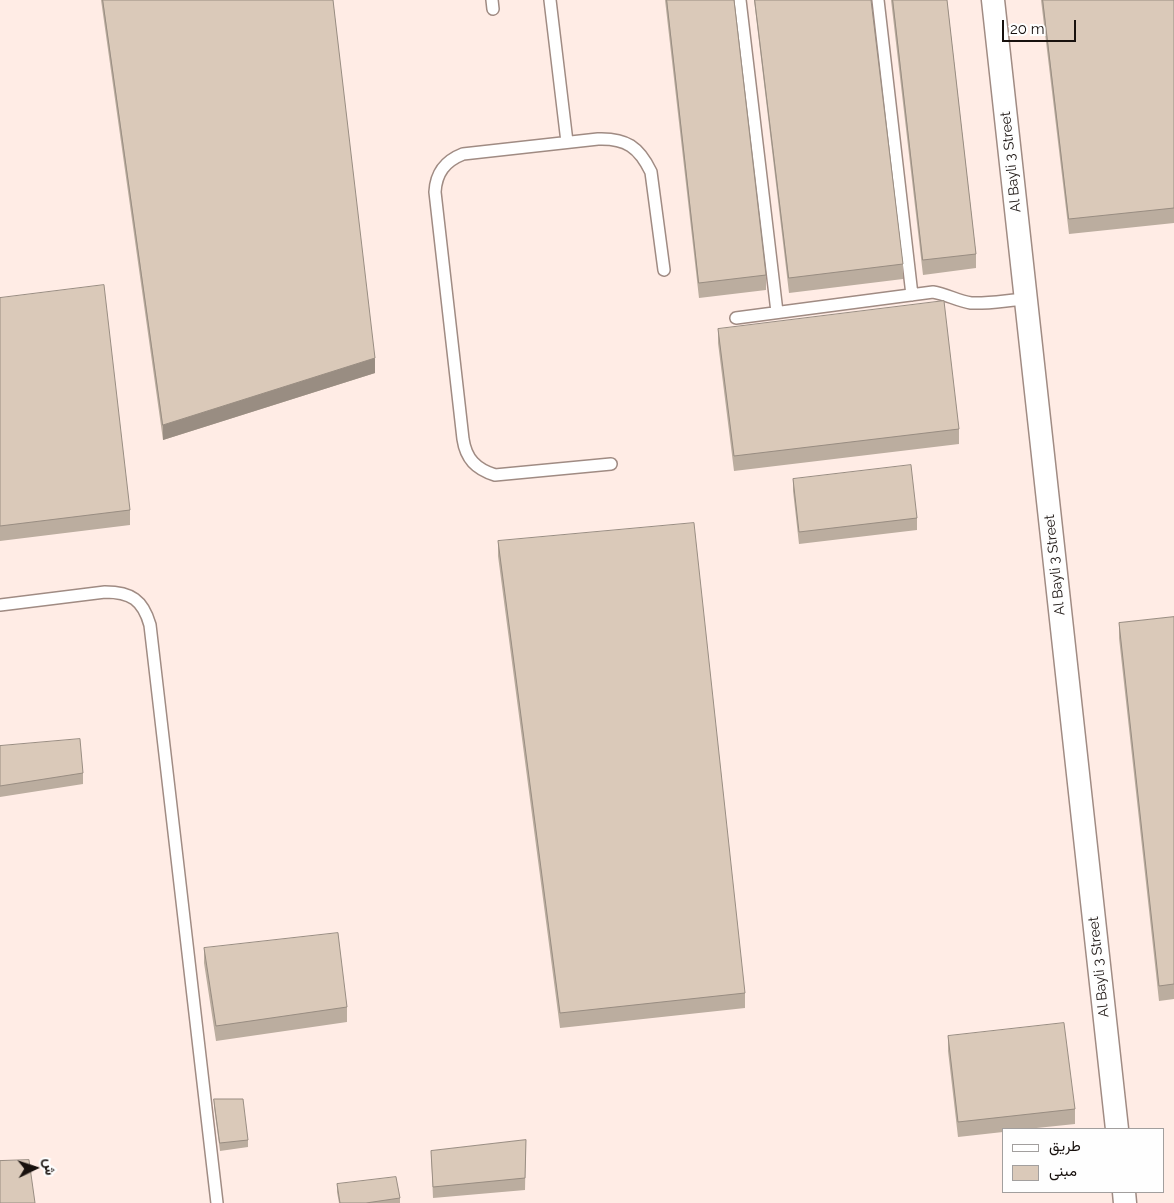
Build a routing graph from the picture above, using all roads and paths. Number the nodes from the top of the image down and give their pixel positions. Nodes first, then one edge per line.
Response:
1 (550, 0) edge
2 (740, 0) edge
3 (878, 0) edge
4 (993, 0) edge
5 (567, 142) junction
6 (664, 270) dead end
7 (912, 295) junction
8 (1026, 299) junction
9 (777, 312) junction
10 (736, 318) dead end
11 (611, 464) dead end
12 (0, 605) edge
13 (1117, 1128) edge
14 (217, 1203) edge

1 - 5 lane
2 - 9 lane
3 - 7 lane
4 - 8 street, Al Bayli 3 Street
5 - 6 lane
5 - 11 lane
7 - 8 lane
7 - 9 lane
8 - 13 street, Al Bayli 3 Street
9 - 10 lane
12 - 14 lane

